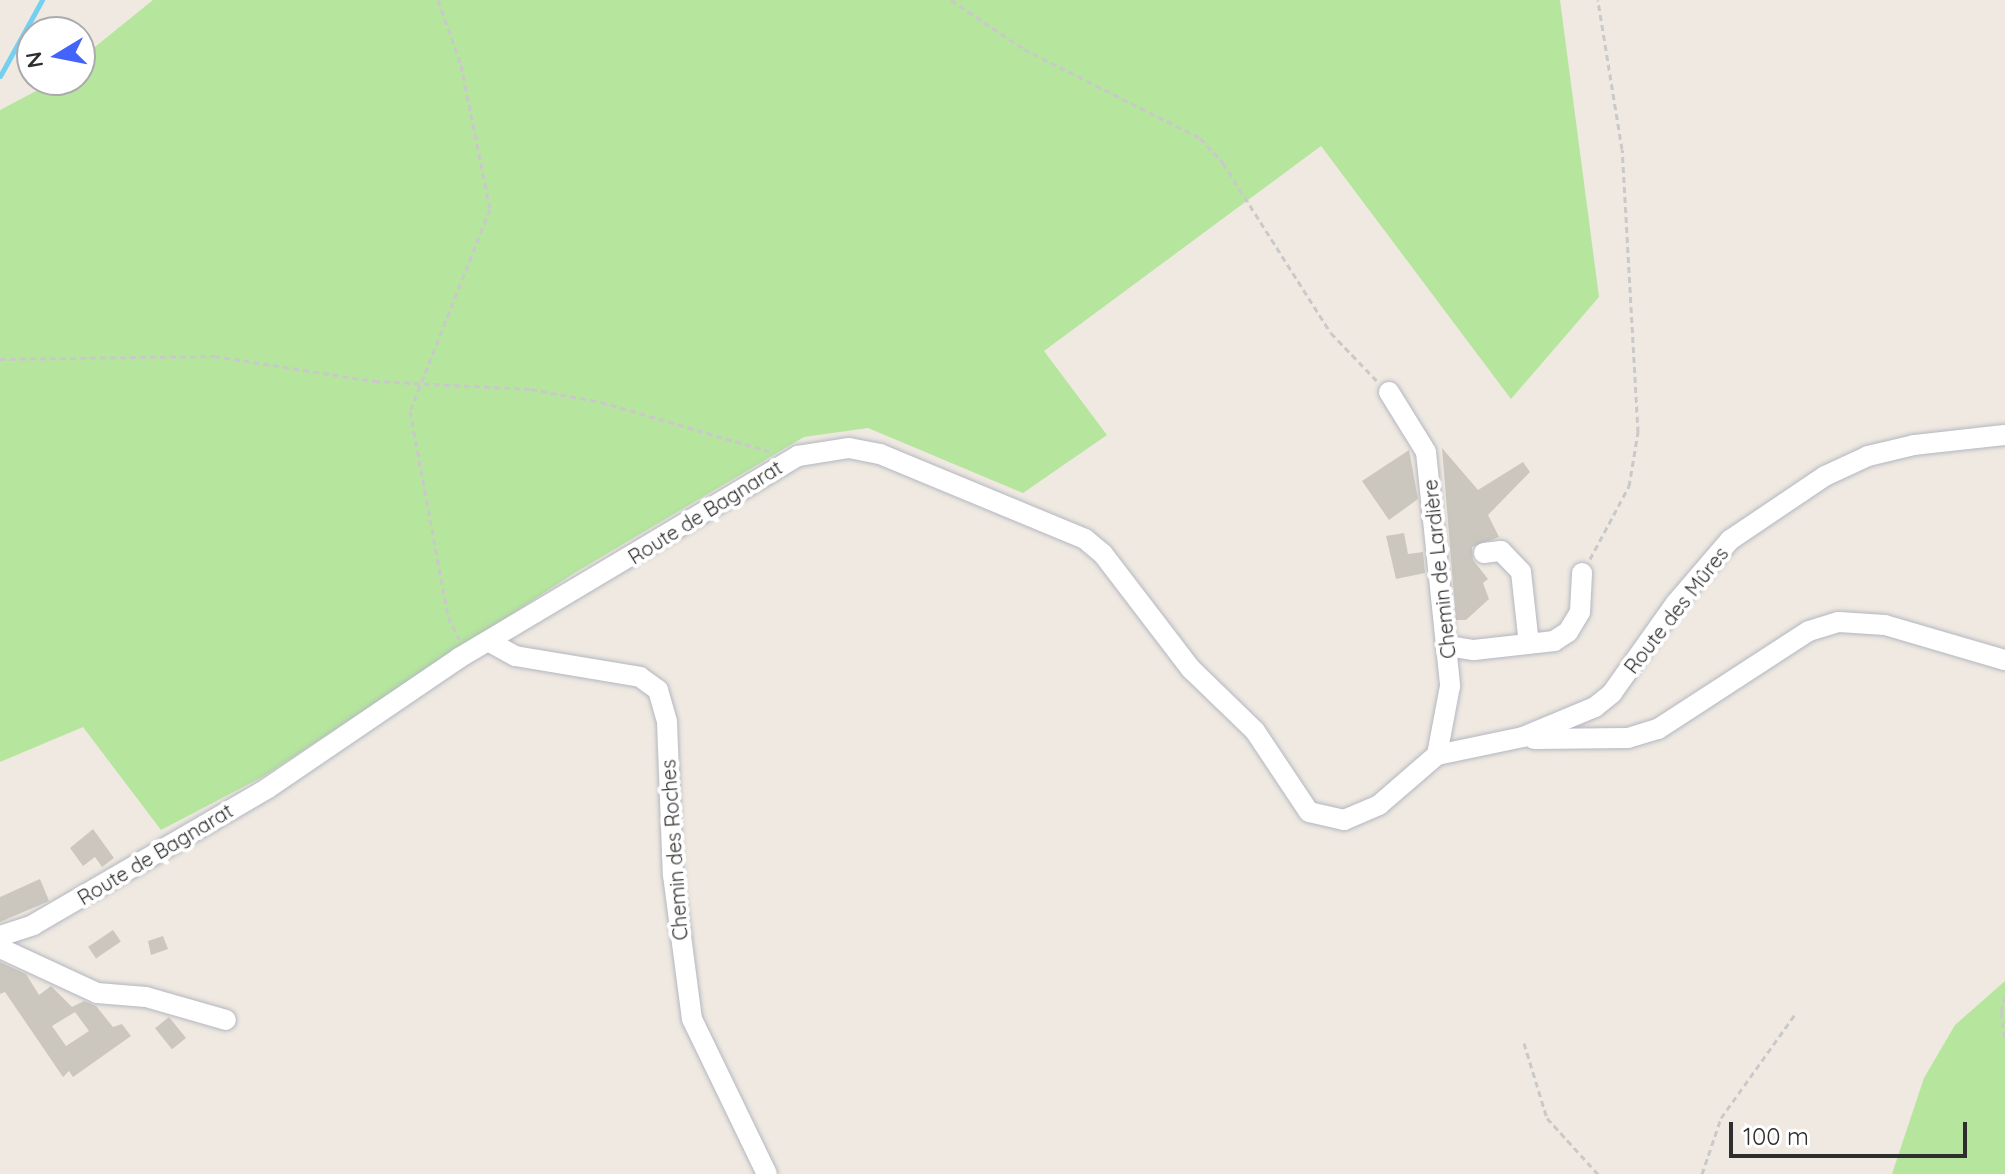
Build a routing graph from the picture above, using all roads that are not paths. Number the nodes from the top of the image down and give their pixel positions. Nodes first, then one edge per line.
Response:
1 (1389, 392) road end
2 (2005, 435) edge
3 (1484, 553) dead end
4 (1582, 573) road end
5 (1529, 644) junction
6 (480, 646) junction
7 (1448, 646) junction
8 (2005, 660) edge
9 (1523, 737) junction
10 (1437, 755) junction
11 (0, 936) edge
12 (0, 948) edge
13 (226, 1020) dead end
14 (767, 1174) edge

1 - 7 street, Chemin de Lardière
2 - 9 street, Route des Mûres
3 - 5 street
4 - 5 street
5 - 7 street
6 - 10 street, Route de Bagnarat
6 - 11 street, Route de Bagnarat
6 - 14 street, Chemin des Roches
7 - 10 street, Chemin de Lardière
8 - 9 street
9 - 10 street, Route des Mûres
12 - 13 street

